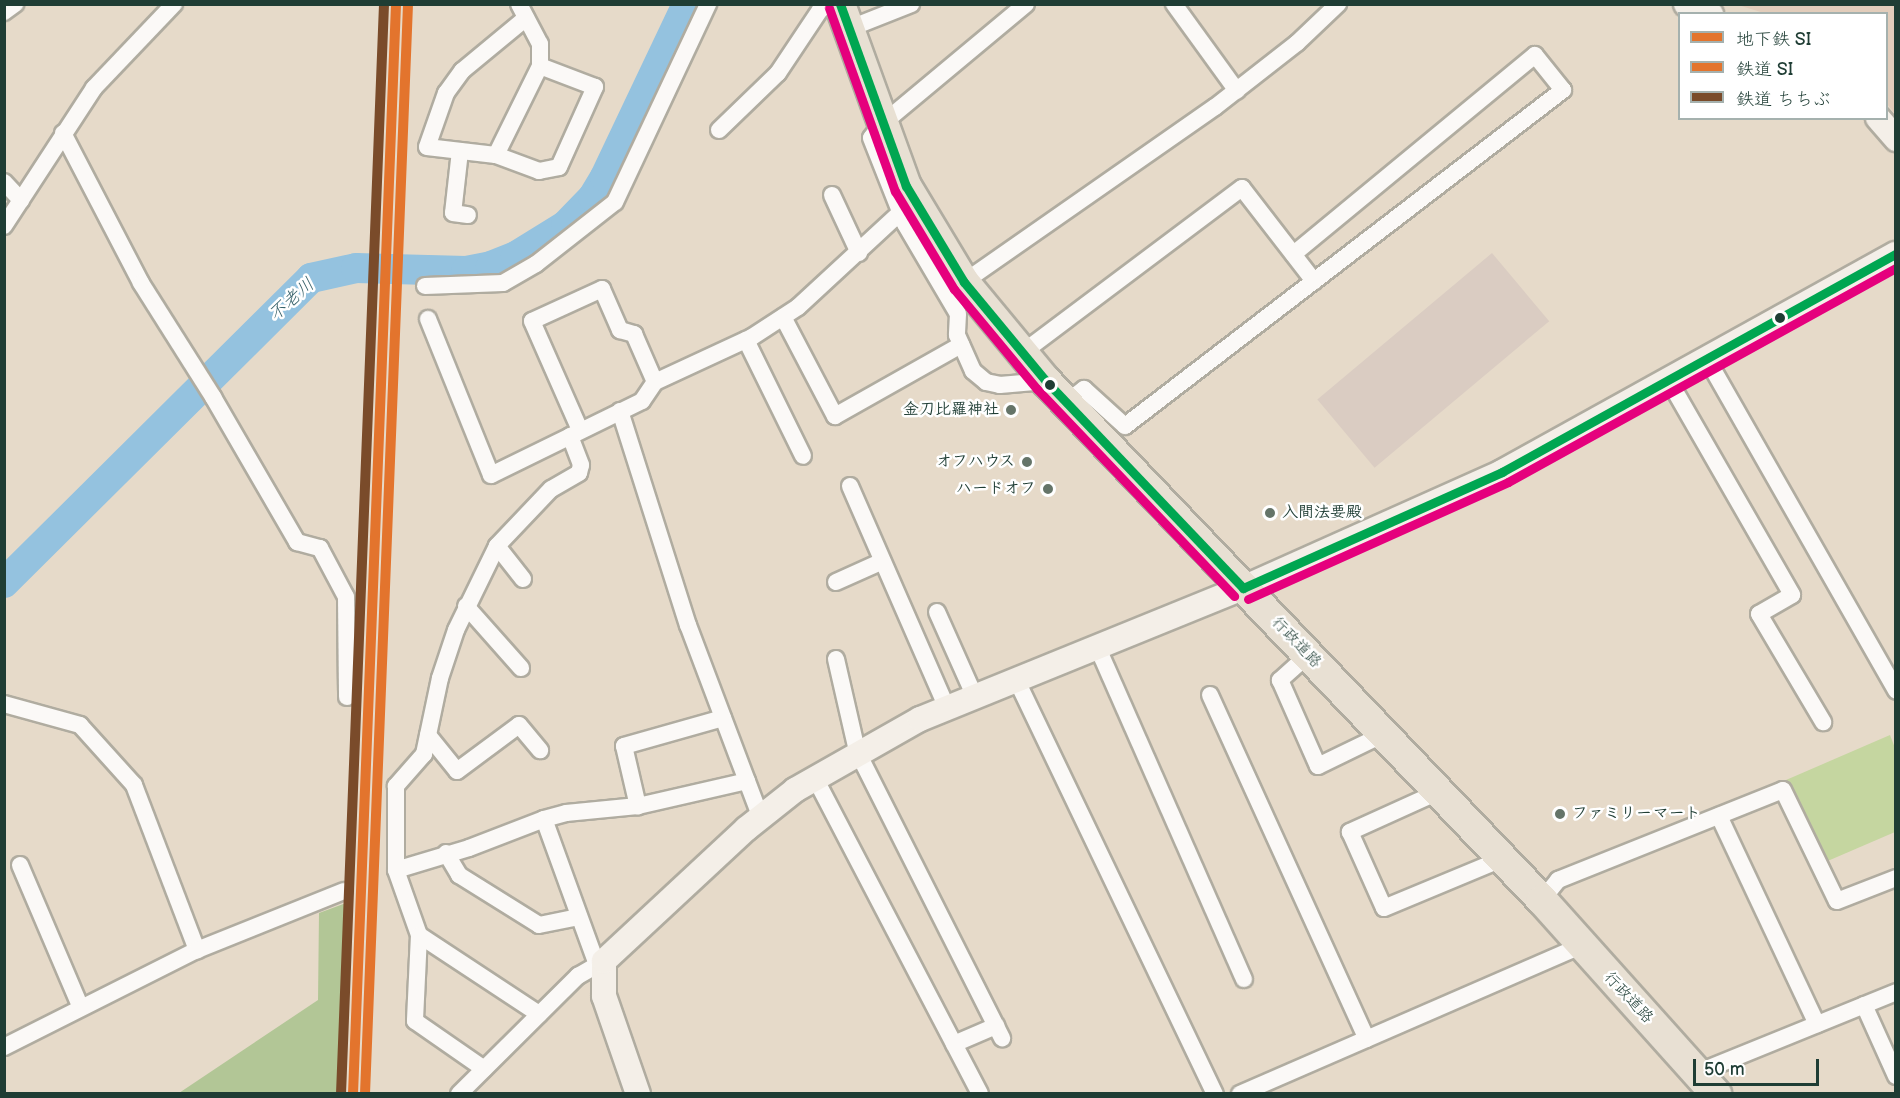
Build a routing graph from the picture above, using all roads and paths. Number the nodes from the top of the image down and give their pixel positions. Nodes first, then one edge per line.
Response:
1 (15, 4) edge
2 (174, 4) edge
3 (708, 4) edge
4 (828, 4) edge
5 (910, 4) edge
6 (1026, 4) edge
7 (1338, 4) edge
8 (1686, 4) edge
9 (1179, 6) edge
10 (522, 11) edge
11 (4, 12) edge
12 (1706, 12) edge
13 (844, 17) edge
14 (540, 66) junction
15 (1237, 91) junction
16 (1880, 120) edge
17 (881, 125) junction
18 (719, 130) dead end
19 (63, 133) junction
20 (1896, 139) edge
21 (460, 151) junction
22 (496, 155) junction
23 (4, 182) edge
24 (832, 195) dead end
25 (21, 200) junction
26 (900, 213) junction
27 (468, 214) dead end
28 (4, 226) edge
29 (859, 253) junction
30 (1294, 254) junction
31 (1896, 254) edge
32 (1314, 281) junction
33 (964, 282) junction
34 (425, 286) dead end
35 (783, 317) junction
36 (428, 319) dead end
37 (746, 340) junction
38 (961, 345) junction
39 (1022, 353) junction
40 (1707, 359) junction
41 (1668, 379) junction
42 (1046, 381) junction
43 (655, 382) junction
44 (1066, 403) junction
45 (620, 411) junction
46 (575, 433) junction
47 (803, 456) dead end
48 (850, 486) dead end
49 (497, 546) junction
50 (882, 561) junction
51 (523, 579) dead end
52 (836, 582) dead end
53 (1243, 588) junction
54 (466, 606) junction
55 (937, 612) dead end
56 (1097, 646) junction
57 (1308, 655) junction
58 (836, 659) dead end
59 (521, 668) dead end
60 (1017, 681) junction
61 (1896, 691) edge
62 (1210, 695) dead end
63 (347, 697) dead end
64 (975, 697) junction
65 (4, 704) edge
66 (947, 708) junction
67 (723, 718) junction
68 (1823, 722) dead end
69 (1384, 734) junction
70 (428, 735) junction
71 (540, 750) dead end
72 (857, 751) junction
73 (815, 777) junction
74 (747, 781) junction
75 (1438, 792) junction
76 (638, 806) junction
77 (1719, 816) junction
78 (761, 818) junction
79 (544, 819) junction
80 (446, 853) junction
81 (1502, 859) junction
82 (20, 865) dead end
83 (396, 870) junction
84 (1896, 878) edge
85 (344, 891) dead end
86 (1542, 900) junction
87 (579, 917) junction
88 (419, 935) junction
89 (1580, 946) junction
90 (197, 950) junction
91 (601, 963) junction
92 (1244, 979) dead end
93 (1896, 992) edge
94 (1864, 1005) junction
95 (81, 1008) junction
96 (539, 1014) junction
97 (1817, 1024) junction
98 (1367, 1040) junction
99 (954, 1044) junction
100 (4, 1047) edge
101 (484, 1069) junction
102 (1896, 1076) edge
103 (1707, 1083) edge
104 (459, 1094) edge
105 (638, 1094) edge
106 (980, 1094) edge
107 (1215, 1094) edge
108 (1240, 1094) edge

1 - 11 street
2 - 19 street
3 - 34 street
4 - 18 street
5 - 13 street
6 - 17 street
7 - 15 street
8 - 12 street
9 - 15 street
10 - 14 street
10 - 21 street
13 - 17 highway, 行政道路
14 - 22 street
14 - 22 street
15 - 33 street
16 - 20 street
17 - 26 street
17 - 33 highway, 行政道路
19 - 25 street
19 - 63 street
21 - 22 street
21 - 27 street
23 - 25 street
24 - 29 street
25 - 28 street
26 - 29 street
26 - 38 street
29 - 35 street
30 - 32 street
30 - 32 street
30 - 39 street
31 - 40 street
32 - 44 street
33 - 39 highway, 行政道路
35 - 37 street
35 - 38 street
36 - 46 street
37 - 43 street
37 - 47 street
38 - 42 street
39 - 42 highway, 行政道路
40 - 41 street
40 - 61 street
41 - 53 street
41 - 68 street
42 - 44 highway, 行政道路
43 - 45 street
43 - 46 street
44 - 53 highway, 行政道路
45 - 46 street
45 - 67 street
46 - 49 street
48 - 50 street
49 - 51 street
49 - 54 street
50 - 52 street
50 - 66 street
53 - 56 street
53 - 57 highway, 行政道路
54 - 59 street
54 - 70 street
55 - 64 street
56 - 60 street
56 - 92 street
57 - 69 highway, 行政道路
57 - 69 street
58 - 72 street
60 - 64 street
60 - 107 street
62 - 98 street
64 - 66 street
65 - 90 street
66 - 72 street
67 - 74 street
67 - 76 street
69 - 75 highway, 行政道路
70 - 71 street
70 - 83 street
72 - 73 street
72 - 99 street
73 - 78 street
73 - 99 street
74 - 76 street
74 - 78 street
75 - 81 highway, 行政道路
75 - 81 street
76 - 79 street
77 - 84 street
77 - 86 street
77 - 97 street
78 - 91 street
79 - 80 street
79 - 87 street
80 - 83 street
80 - 87 street
81 - 86 highway, 行政道路
82 - 95 street
83 - 88 street
85 - 90 street
86 - 89 highway, 行政道路
87 - 91 street
88 - 96 street
88 - 101 street
89 - 98 street
89 - 103 highway, 行政道路
90 - 95 street
91 - 96 street
91 - 105 street
93 - 94 street
94 - 97 street
94 - 102 street
95 - 100 street
96 - 101 street
97 - 103 street
98 - 108 street
99 - 106 street
101 - 104 street

